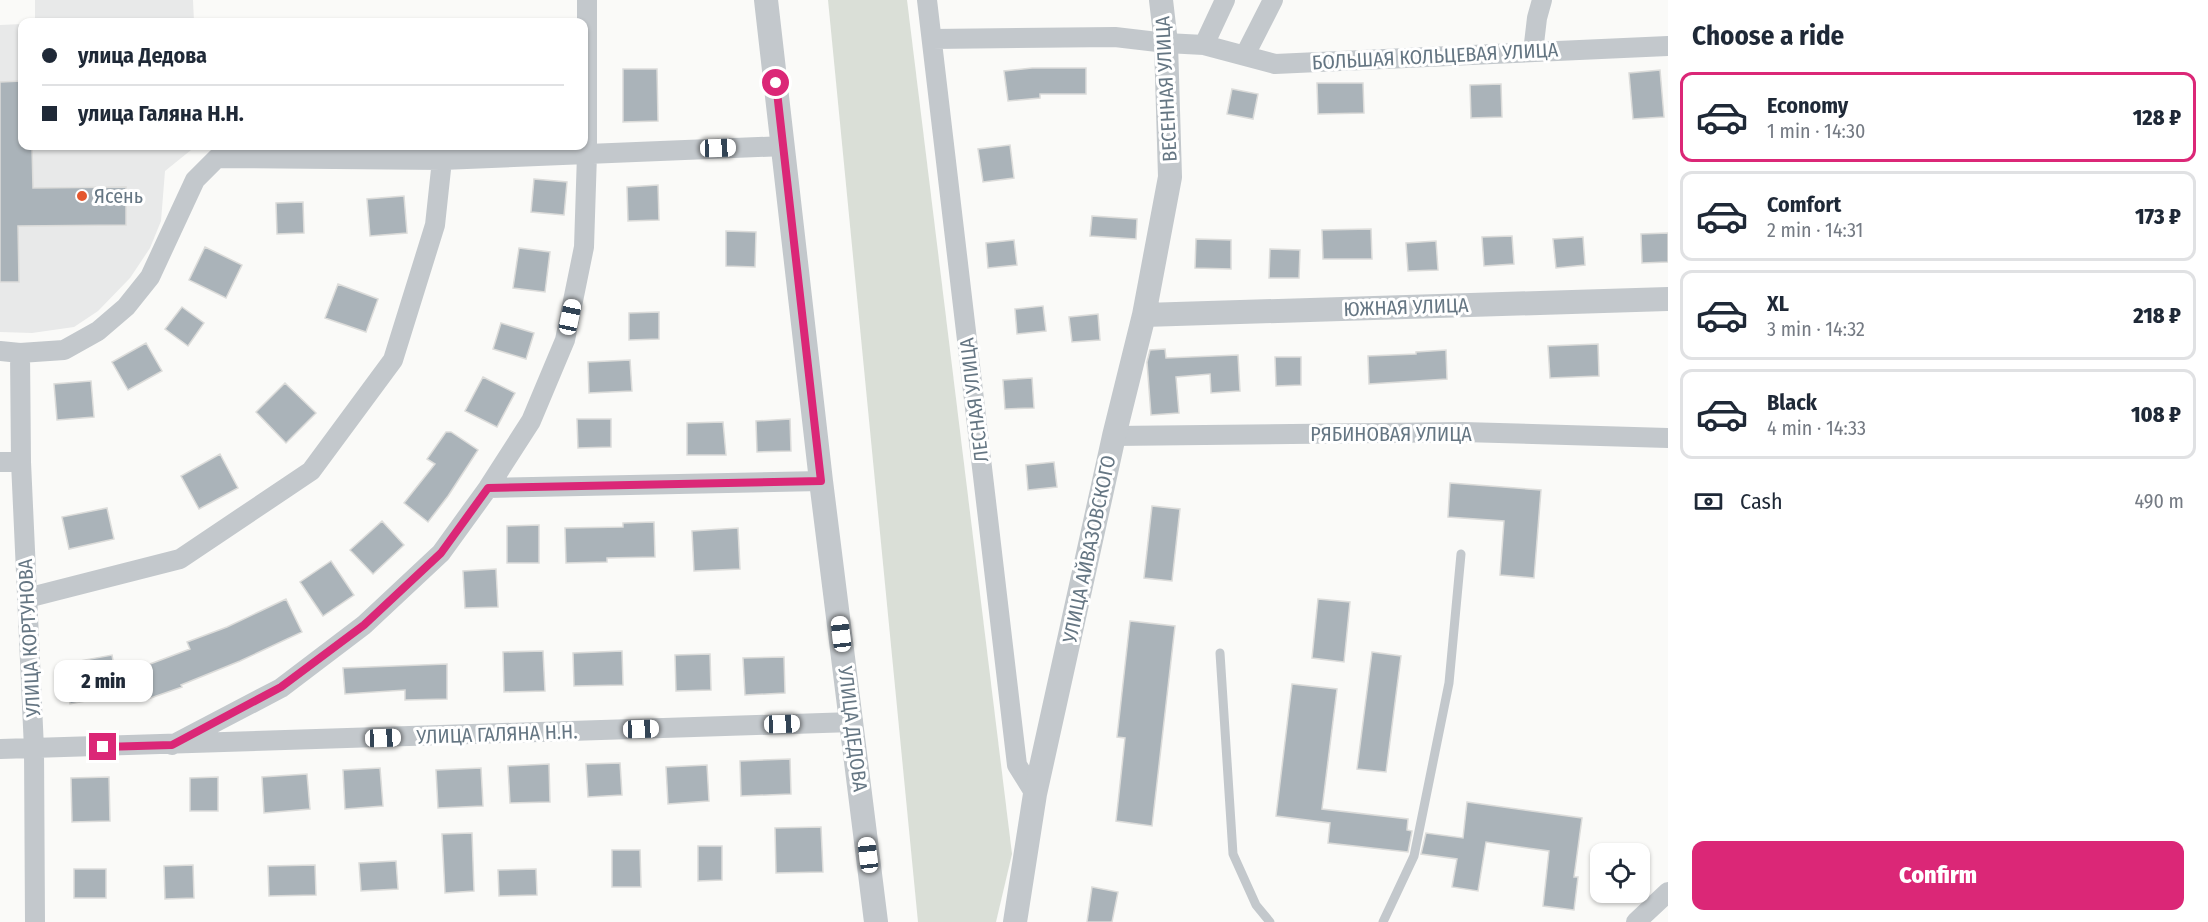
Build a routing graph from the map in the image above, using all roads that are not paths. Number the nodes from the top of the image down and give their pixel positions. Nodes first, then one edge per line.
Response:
1 (587, 0) edge
2 (766, 0) edge
3 (927, 0) edge
4 (1161, 0) edge
5 (1225, 0) edge
6 (1273, 0) edge
7 (1542, 0) edge
8 (587, 18) edge
9 (932, 39) junction
10 (1166, 43) junction
11 (1204, 45) junction
12 (1668, 46) edge
13 (1533, 52) junction
14 (1245, 55) junction
15 (783, 146) junction
16 (587, 150) edge
17 (587, 154) junction
18 (442, 160) junction
19 (1170, 177) joint
20 (1668, 299) edge
21 (1144, 315) junction
22 (0, 351) edge
23 (20, 353) junction
24 (1114, 435) junction
25 (1668, 438) edge
26 (0, 462) edge
27 (21, 462) junction
28 (821, 481) junction
29 (488, 488) junction
30 (1461, 554) dead end
31 (27, 598) junction
32 (1220, 653) dead end
33 (853, 722) junction
34 (172, 745) junction
35 (34, 748) junction
36 (0, 749) edge
37 (1035, 794) junction
38 (1668, 892) edge
39 (35, 922) edge
40 (876, 922) edge
41 (1015, 922) edge
42 (1270, 922) edge
43 (1383, 922) edge
44 (1636, 922) edge

1 - 8 street
2 - 15 street, УЛИЦА ДЕДОВА
3 - 9 street, ЛЕСНАЯ УЛИЦА
4 - 10 street, ВЕСЕННАЯ УЛИЦА
5 - 11 street
6 - 14 street
7 - 13 street
9 - 10 street, БОЛЬШАЯ КОЛЬЦЕВАЯ УЛИЦА
9 - 37 street, ЛЕСНАЯ УЛИЦА
10 - 11 street, БОЛЬШАЯ КОЛЬЦЕВАЯ УЛИЦА
10 - 19 street, ВЕСЕННАЯ УЛИЦА
11 - 14 street, БОЛЬШАЯ КОЛЬЦЕВАЯ УЛИЦА
12 - 13 street, БОЛЬШАЯ КОЛЬЦЕВАЯ УЛИЦА
13 - 14 street, БОЛЬШАЯ КОЛЬЦЕВАЯ УЛИЦА
15 - 17 street
15 - 28 street, УЛИЦА ДЕДОВА
16 - 17 street
17 - 18 street
17 - 29 street
18 - 23 street
18 - 31 street
19 - 21 street, УЛИЦА АЙВАЗОВСКОГО
20 - 21 street, ЮЖНАЯ УЛИЦА
21 - 24 street, УЛИЦА АЙВАЗОВСКОГО
22 - 23 street
23 - 27 street, УЛИЦА КОРТУНОВА
24 - 25 street, РЯБИНОВАЯ УЛИЦА
24 - 37 street, УЛИЦА АЙВАЗОВСКОГО
26 - 27 street
27 - 31 street, УЛИЦА КОРТУНОВА
28 - 29 street
28 - 33 street, УЛИЦА ДЕДОВА
29 - 34 street
30 - 43 lane
31 - 35 street, УЛИЦА КОРТУНОВА
32 - 42 lane
33 - 34 street, УЛИЦА ГАЛЯНА Н.Н.
33 - 40 street, УЛИЦА ДЕДОВА
34 - 35 street, УЛИЦА ГАЛЯНА Н.Н.
35 - 36 street
35 - 39 street, УЛИЦА КОРТУНОВА
37 - 41 street, УЛИЦА АЙВАЗОВСКОГО
38 - 44 street

